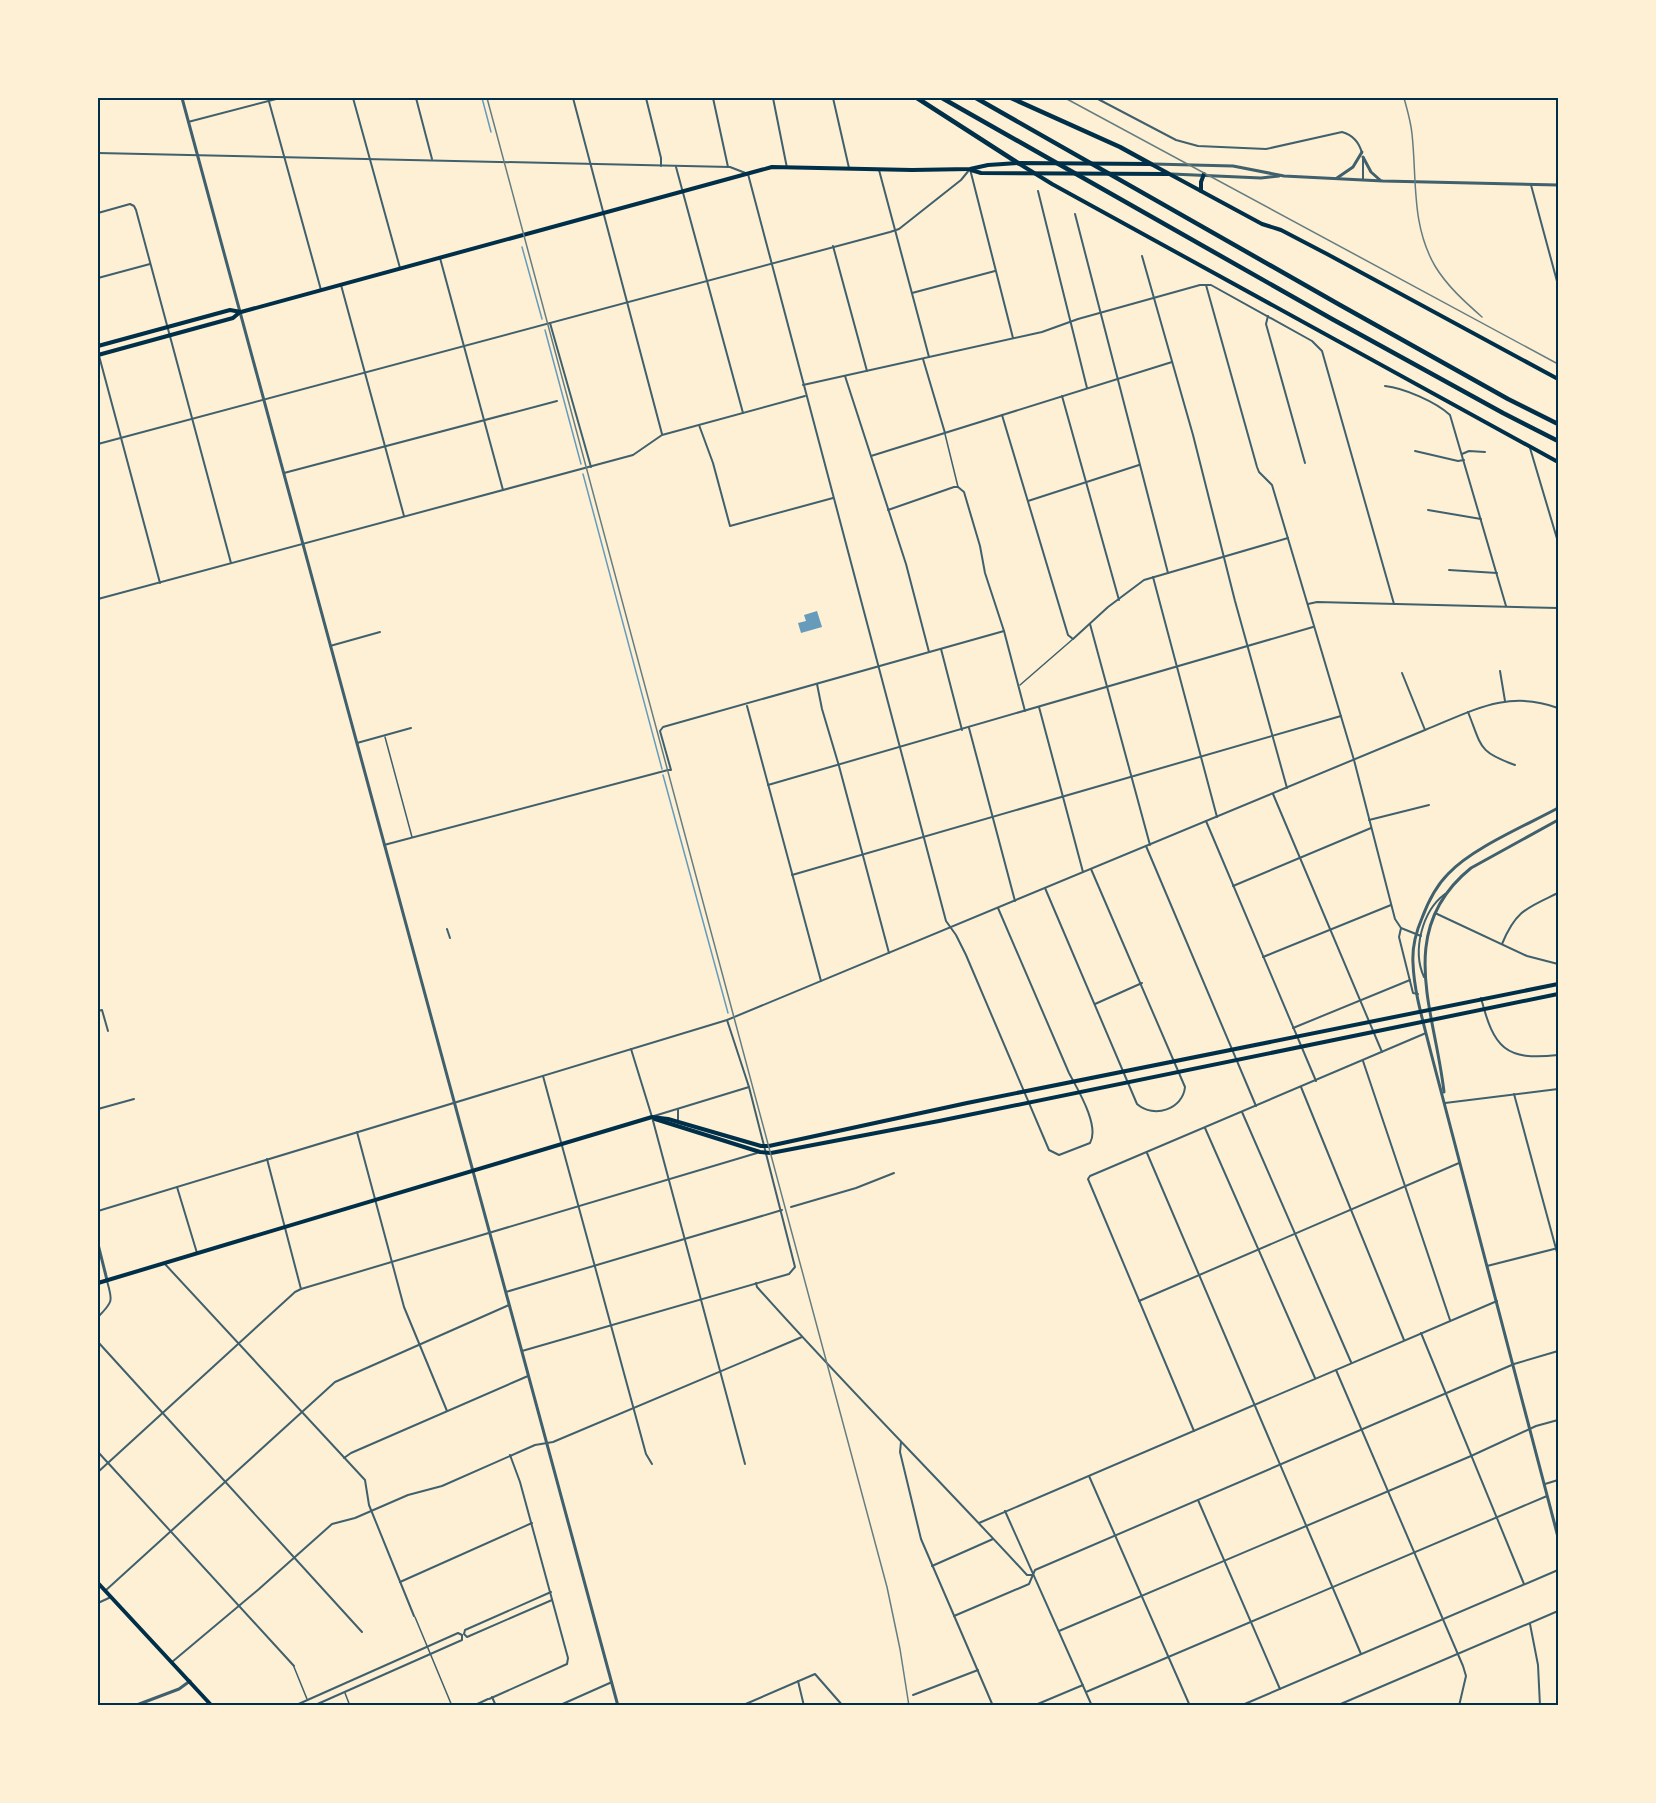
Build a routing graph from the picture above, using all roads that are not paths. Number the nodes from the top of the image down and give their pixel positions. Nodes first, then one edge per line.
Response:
1 (182, 98) edge
2 (280, 98) edge
3 (353, 98) edge
4 (416, 98) edge
5 (573, 98) edge
6 (646, 98) edge
7 (713, 98) edge
8 (773, 98) edge
9 (833, 98) edge
10 (917, 98) edge
11 (942, 98) edge
12 (976, 98) edge
13 (1011, 98) edge
14 (1096, 98) edge
15 (268, 99) edge
16 (188, 122) junction
17 (1362, 152) junction
18 (98, 153) edge
19 (197, 154) junction
20 (284, 157) junction
21 (1363, 157) junction
22 (369, 158) junction
23 (433, 160) junction
24 (1018, 163) junction
25 (1151, 164) junction
26 (591, 165) junction
27 (661, 166) junction
28 (676, 167) junction
29 (728, 167) junction
30 (787, 168) junction
31 (849, 169) junction
32 (879, 170) junction
33 (970, 170) junction
34 (1034, 173) junction
35 (748, 174) junction
36 (1168, 174) junction
37 (1204, 174) junction
38 (1284, 176) junction
39 (1336, 179) junction
40 (1363, 180) junction
41 (1381, 181) junction
42 (1531, 185) junction
43 (1558, 185) edge
44 (1038, 190) dead end
45 (683, 192) junction
46 (1201, 192) junction
47 (98, 213) edge
48 (603, 214) junction
49 (1075, 214) dead end
50 (896, 230) junction
51 (833, 246) junction
52 (1142, 256) dead end
53 (441, 258) junction
54 (771, 263) junction
55 (151, 264) junction
56 (400, 269) junction
57 (995, 271) junction
58 (98, 278) edge
59 (707, 281) junction
60 (341, 285) junction
61 (1205, 285) junction
62 (1558, 285) edge
63 (321, 290) junction
64 (912, 293) junction
65 (1155, 298) junction
66 (627, 302) junction
67 (241, 312) junction
68 (1101, 312) junction
69 (1268, 316) junction
70 (1071, 322) junction
71 (550, 323) junction
72 (168, 327) junction
73 (170, 336) junction
74 (1013, 339) junction
75 (98, 346) edge
76 (464, 346) junction
77 (98, 354) edge
78 (929, 357) junction
79 (922, 358) junction
80 (1172, 362) junction
81 (867, 371) junction
82 (364, 373) junction
83 (845, 376) junction
84 (1118, 379) junction
85 (1558, 379) edge
86 (803, 385) junction
87 (1385, 386) dead end
88 (1087, 388) junction
89 (806, 396) junction
90 (1062, 396) junction
91 (264, 400) junction
92 (557, 401) dead end
93 (743, 413) junction
94 (1002, 415) junction
95 (192, 419) junction
96 (484, 420) junction
97 (1558, 424) edge
98 (699, 425) junction
99 (945, 433) junction
100 (662, 435) junction
101 (121, 438) junction
102 (1558, 441) edge
103 (98, 444) edge
104 (1528, 445) junction
105 (384, 447) junction
106 (1414, 452) dead end
107 (1485, 452) dead end
108 (1462, 454) junction
109 (871, 456) junction
110 (1464, 460) junction
111 (1558, 462) edge
112 (1305, 463) dead end
113 (1140, 464) junction
114 (591, 467) junction
115 (284, 473) junction
116 (1086, 482) junction
117 (958, 487) junction
118 (504, 490) junction
119 (833, 498) junction
120 (1028, 501) junction
121 (888, 510) junction
122 (1428, 510) dead end
123 (405, 518) junction
124 (1481, 519) junction
125 (1288, 538) junction
126 (1558, 542) edge
127 (303, 544) junction
128 (1224, 556) junction
129 (231, 563) junction
130 (1449, 570) dead end
131 (1168, 573) junction
132 (1497, 573) junction
133 (1153, 577) junction
134 (160, 583) junction
135 (98, 599) edge
136 (1119, 600) junction
137 (1308, 604) junction
138 (1394, 604) junction
139 (1506, 606) junction
140 (1558, 608) edge
141 (1090, 624) junction
142 (1315, 627) junction
143 (1004, 631) junction
144 (380, 632) dead end
145 (1073, 639) junction
146 (330, 646) junction
147 (1247, 646) junction
148 (941, 649) junction
149 (929, 652) junction
150 (878, 666) junction
151 (1178, 667) junction
152 (1500, 671) dead end
153 (1402, 673) dead end
154 (817, 684) junction
155 (1019, 685) junction
156 (1108, 687) junction
157 (1505, 701) junction
158 (747, 705) junction
159 (1039, 707) junction
160 (1558, 708) edge
161 (1025, 711) junction
162 (1468, 712) junction
163 (1341, 716) junction
164 (411, 728) dead end
165 (969, 728) junction
166 (962, 730) junction
167 (1425, 730) junction
168 (385, 735) junction
169 (1272, 736) junction
170 (357, 743) junction
171 (900, 747) junction
172 (1202, 757) junction
173 (1354, 760) junction
174 (1515, 765) dead end
175 (839, 766) junction
176 (1132, 777) junction
177 (768, 785) junction
178 (1287, 788) junction
179 (1273, 794) junction
180 (1063, 797) junction
181 (1429, 805) dead end
182 (1558, 808) edge
183 (1217, 817) junction
184 (993, 818) junction
185 (1370, 820) junction
186 (1558, 820) edge
187 (1206, 822) junction
188 (1371, 828) junction
189 (413, 838) junction
190 (923, 838) junction
191 (384, 845) junction
192 (1148, 845) junction
193 (863, 856) junction
194 (1300, 858) junction
195 (1092, 869) junction
196 (1083, 872) junction
197 (792, 875) junction
198 (1233, 886) junction
199 (1045, 888) junction
200 (1558, 893) edge
201 (1445, 894) junction
202 (1015, 901) junction
203 (1391, 904) junction
204 (998, 908) junction
205 (1435, 913) junction
206 (950, 927) junction
207 (1401, 928) junction
208 (447, 929) dead end
209 (1330, 930) junction
210 (1416, 934) junction
211 (1421, 936) junction
212 (450, 938) dead end
213 (1502, 944) junction
214 (889, 953) junction
215 (1263, 957) junction
216 (1558, 964) edge
217 (1424, 977) junction
218 (1410, 980) junction
219 (821, 981) junction
220 (1142, 983) junction
221 (1558, 984) edge
222 (1418, 994) junction
223 (1558, 994) edge
224 (1481, 998) junction
225 (1360, 1000) junction
226 (1095, 1004) junction
227 (1431, 1009) junction
228 (1484, 1009) junction
229 (98, 1011) edge
230 (1421, 1011) junction
231 (1432, 1019) junction
232 (727, 1020) junction
233 (1424, 1021) junction
234 (1369, 1022) junction
235 (1344, 1027) junction
236 (1293, 1028) junction
237 (108, 1031) dead end
238 (1373, 1031) junction
239 (1426, 1033) junction
240 (1297, 1036) junction
241 (1345, 1037) junction
242 (1301, 1046) junction
243 (631, 1049) junction
244 (1232, 1049) junction
245 (1382, 1052) junction
246 (1558, 1054) edge
247 (1236, 1059) junction
248 (1175, 1061) junction
249 (1363, 1061) junction
250 (1124, 1071) junction
251 (1180, 1071) junction
252 (543, 1076) junction
253 (1316, 1081) junction
254 (1074, 1082) junction
255 (1128, 1082) junction
256 (749, 1087) junction
257 (1301, 1087) junction
258 (1558, 1089) edge
259 (1024, 1092) junction
260 (1079, 1092) junction
261 (1514, 1094) junction
262 (134, 1099) dead end
263 (454, 1102) junction
264 (1029, 1102) junction
265 (1445, 1103) junction
266 (1256, 1106) junction
267 (98, 1109) edge
268 (678, 1109) junction
269 (1242, 1112) junction
270 (652, 1117) junction
271 (678, 1121) junction
272 (1205, 1128) junction
273 (357, 1132) junction
274 (562, 1144) junction
275 (765, 1146) junction
276 (760, 1152) junction
277 (766, 1152) junction
278 (1147, 1153) junction
279 (267, 1159) junction
280 (1460, 1162) junction
281 (473, 1170) junction
282 (894, 1173) dead end
283 (669, 1180) junction
284 (1406, 1186) junction
285 (177, 1187) junction
286 (374, 1199) junction
287 (579, 1206) junction
288 (791, 1207) dead end
289 (782, 1210) junction
290 (1350, 1210) junction
291 (98, 1211) edge
292 (286, 1227) junction
293 (490, 1233) junction
294 (1295, 1235) junction
295 (685, 1239) junction
296 (98, 1244) edge
297 (1558, 1249) edge
298 (1259, 1250) junction
299 (197, 1253) junction
300 (1558, 1256) edge
301 (163, 1262) junction
302 (391, 1263) junction
303 (595, 1266) junction
304 (1487, 1266) junction
305 (1199, 1276) junction
306 (106, 1280) junction
307 (98, 1282) edge
308 (756, 1283) junction
309 (301, 1289) junction
310 (506, 1292) junction
311 (701, 1299) junction
312 (1139, 1300) junction
313 (1497, 1300) junction
314 (510, 1305) junction
315 (98, 1317) edge
316 (1451, 1320) junction
317 (611, 1326) junction
318 (1421, 1333) junction
319 (802, 1337) junction
320 (1404, 1341) junction
321 (98, 1342) edge
322 (239, 1344) junction
323 (419, 1345) junction
324 (1558, 1351) edge
325 (522, 1352) junction
326 (1351, 1363) junction
327 (1514, 1364) junction
328 (1336, 1370) junction
329 (720, 1371) junction
330 (529, 1376) junction
331 (1315, 1379) junction
332 (1446, 1395) junction
333 (1255, 1405) junction
334 (634, 1408) junction
335 (447, 1411) junction
336 (302, 1412) junction
337 (162, 1413) junction
338 (1558, 1420) edge
339 (1362, 1430) junction
340 (1530, 1430) junction
341 (1194, 1431) junction
342 (901, 1442) junction
343 (546, 1443) junction
344 (98, 1452) edge
345 (510, 1455) junction
346 (1471, 1456) junction
347 (344, 1458) junction
348 (108, 1463) junction
349 (652, 1464) dead end
350 (745, 1464) dead end
351 (1280, 1465) junction
352 (98, 1472) edge
353 (1089, 1476) junction
354 (1558, 1480) edge
355 (225, 1482) junction
356 (1545, 1484) junction
357 (1388, 1491) junction
358 (1548, 1495) junction
359 (1198, 1500) junction
360 (371, 1511) junction
361 (1005, 1511) junction
362 (1496, 1517) junction
363 (532, 1523) junction
364 (979, 1523) junction
365 (1307, 1526) junction
366 (171, 1532) junction
367 (1115, 1536) junction
368 (1558, 1537) edge
369 (993, 1538) junction
370 (1414, 1552) junction
371 (294, 1558) junction
372 (1224, 1560) junction
373 (932, 1566) junction
374 (1558, 1570) edge
375 (1033, 1575) junction
376 (400, 1582) junction
377 (98, 1583) edge
378 (1524, 1584) junction
379 (1333, 1587) junction
380 (105, 1591) junction
381 (551, 1592) junction
382 (1142, 1595) junction
383 (111, 1598) junction
384 (553, 1599) junction
385 (98, 1603) edge
386 (239, 1606) junction
387 (1558, 1611) edge
388 (414, 1616) joint
389 (954, 1616) junction
390 (1443, 1620) junction
391 (1251, 1622) junction
392 (1530, 1624) junction
393 (1059, 1631) junction
394 (362, 1632) dead end
395 (427, 1648) junction
396 (430, 1654) junction
397 (1361, 1654) junction
398 (1458, 1654) junction
399 (1169, 1657) junction
400 (172, 1662) junction
401 (294, 1666) joint
402 (978, 1670) junction
403 (190, 1681) junction
404 (798, 1681) junction
405 (612, 1682) junction
406 (1083, 1685) junction
407 (1280, 1689) junction
408 (344, 1692) junction
409 (1086, 1692) junction
410 (913, 1695) dead end
411 (490, 1698) junction
412 (307, 1700) junction
413 (741, 1705) edge
414 (134, 1706) edge
415 (212, 1706) edge
416 (294, 1706) edge
417 (314, 1706) edge
418 (350, 1706) edge
419 (452, 1706) edge
420 (473, 1706) edge
421 (496, 1706) edge
422 (558, 1706) edge
423 (618, 1706) edge
424 (804, 1706) edge
425 (843, 1706) edge
426 (993, 1706) edge
427 (1033, 1706) edge
428 (1092, 1706) edge
429 (1190, 1706) edge
430 (1240, 1706) edge
431 (1336, 1706) edge
432 (1459, 1706) edge
433 (1540, 1706) edge

1 - 16 street
2 - 15 street
3 - 22 street
4 - 23 street
5 - 26 street
6 - 27 street
7 - 29 street
8 - 30 street
9 - 31 street
10 - 24 highway
11 - 102 highway
12 - 97 highway
13 - 25 highway
14 - 17 street
15 - 16 street
15 - 20 street
16 - 19 street
17 - 21 street
17 - 39 street
18 - 19 street
19 - 20 street
19 - 67 street
20 - 22 street
20 - 63 street
21 - 40 street
21 - 41 street
22 - 23 street
22 - 56 street
23 - 26 street
24 - 25 main road
24 - 33 main road
24 - 34 main road
25 - 36 main road
25 - 38 street
26 - 27 street
26 - 48 street
27 - 28 street
28 - 29 street
28 - 45 street
29 - 35 street
30 - 31 main road
30 - 35 main road
31 - 32 main road
32 - 33 main road
32 - 50 street
33 - 34 main road
33 - 50 street
33 - 57 street
34 - 36 main road
34 - 104 main road
35 - 45 main road
35 - 54 street
36 - 37 street
36 - 46 main road
37 - 38 street
37 - 46 main road
38 - 39 street
39 - 40 street
40 - 41 street
41 - 42 street
42 - 43 street
42 - 62 street
44 - 70 street
45 - 48 main road
45 - 59 street
46 - 85 main road
47 - 55 street
48 - 53 main road
48 - 66 street
49 - 68 street
50 - 51 street
50 - 64 street
51 - 54 street
51 - 81 street
52 - 65 street
53 - 56 main road
53 - 76 street
54 - 59 street
54 - 86 street
55 - 58 street
55 - 72 street
56 - 60 main road
57 - 64 street
57 - 74 street
59 - 66 street
59 - 93 street
60 - 63 main road
60 - 82 street
61 - 65 street
61 - 69 street
61 - 125 street
63 - 67 main road
64 - 78 street
65 - 68 street
65 - 80 street
66 - 71 street
66 - 100 street
67 - 72 main road
67 - 73 main road
67 - 91 street
68 - 70 street
68 - 84 street
69 - 112 street
69 - 138 street
70 - 74 street
70 - 88 street
71 - 76 street
71 - 114 street
72 - 73 street
72 - 75 main road
73 - 77 main road
73 - 95 street
74 - 78 street
76 - 82 street
76 - 96 street
77 - 101 street
78 - 79 street
79 - 81 street
79 - 99 street
80 - 84 street
80 - 128 street
81 - 83 street
82 - 91 street
82 - 105 street
83 - 86 street
83 - 109 street
84 - 88 street
84 - 113 street
86 - 89 street
87 - 108 street
88 - 90 street
89 - 93 street
89 - 119 street
90 - 94 street
90 - 116 street
91 - 95 street
91 - 115 street
92 - 96 street
93 - 98 street
94 - 99 street
94 - 120 street
95 - 101 street
95 - 129 street
96 - 105 street
96 - 118 street
98 - 100 street
98 - 119 street
99 - 109 street
99 - 117 lane
100 - 114 street
101 - 103 street
101 - 134 street
104 - 111 main road
104 - 126 street
105 - 115 street
105 - 123 street
106 - 110 street
107 - 108 street
108 - 110 street
109 - 121 street
110 - 124 street
113 - 116 street
113 - 131 street
114 - 118 street
115 - 127 street
116 - 120 street
116 - 136 street
117 - 121 street
117 - 143 street
118 - 123 street
119 - 150 street
120 - 145 street
121 - 149 street
122 - 124 street
123 - 127 street
124 - 132 street
125 - 128 street
125 - 137 street
127 - 129 street
127 - 146 street
128 - 131 street
128 - 147 street
129 - 134 street
130 - 132 street
131 - 133 street
132 - 139 street
133 - 136 street
133 - 151 street
134 - 135 street
136 - 141 street
137 - 138 street
137 - 142 street
138 - 139 street
139 - 140 street
141 - 145 street
141 - 156 street
142 - 147 street
142 - 163 street
143 - 148 street
143 - 155 street
144 - 146 street
145 - 155 lane
146 - 170 street
147 - 151 street
147 - 169 street
148 - 149 street
148 - 166 street
149 - 150 street
150 - 154 street
150 - 171 street
151 - 156 street
151 - 172 street
152 - 157 street
153 - 167 street
154 - 158 street
154 - 175 street
155 - 161 street
156 - 159 street
156 - 176 street
157 - 160 street
157 - 162 street
158 - 177 street
158 - 189 street
159 - 161 street
159 - 180 street
161 - 165 street
162 - 167 street
162 - 174 street
163 - 169 street
163 - 173 street
164 - 168 street
165 - 166 street
165 - 184 street
166 - 171 street
167 - 173 street
168 - 170 street
168 - 189 lane
169 - 172 street
169 - 178 street
170 - 191 street
171 - 175 street
171 - 190 street
172 - 176 street
172 - 183 street
173 - 178 street
173 - 185 street
175 - 177 street
175 - 193 street
176 - 180 street
176 - 192 street
177 - 197 street
178 - 179 street
179 - 183 street
179 - 194 street
180 - 184 street
180 - 196 street
181 - 185 street
182 - 210 street
183 - 187 street
184 - 190 street
184 - 202 street
185 - 188 street
186 - 201 street
187 - 192 street
187 - 198 street
188 - 194 street
188 - 203 street
189 - 191 street
190 - 193 street
190 - 206 street
191 - 263 street
192 - 195 street
192 - 244 street
193 - 197 street
193 - 214 street
194 - 198 street
194 - 209 street
195 - 196 street
195 - 220 street
196 - 199 street
197 - 219 street
198 - 215 street
199 - 202 street
199 - 226 street
200 - 213 street
201 - 205 street
201 - 211 street
202 - 204 street
203 - 207 street
203 - 209 street
204 - 206 street
204 - 254 street
205 - 213 street
205 - 217 street
206 - 214 street
206 - 259 street
207 - 210 street
207 - 218 street
208 - 212 street
209 - 215 street
209 - 225 street
210 - 211 street
210 - 222 street
211 - 217 street
213 - 216 street
214 - 219 street
215 - 236 street
217 - 227 street
218 - 222 street
218 - 225 street
219 - 232 street
220 - 226 street
220 - 248 street
221 - 224 main road
222 - 230 street
223 - 228 main road
224 - 227 main road
224 - 228 street
225 - 234 street
225 - 236 street
226 - 250 street
227 - 230 main road
227 - 231 street
228 - 231 main road
228 - 246 street
229 - 237 street
230 - 233 street
230 - 234 main road
231 - 233 main road
231 - 265 street
232 - 243 street
232 - 256 street
233 - 238 main road
233 - 239 street
234 - 235 main road
234 - 238 street
235 - 240 main road
235 - 241 main road
236 - 240 street
238 - 241 main road
238 - 245 street
239 - 245 street
239 - 265 street
240 - 242 street
240 - 244 main road
241 - 242 main road
242 - 247 main road
242 - 253 street
243 - 252 street
243 - 270 street
244 - 247 street
244 - 248 main road
245 - 249 street
247 - 251 main road
247 - 266 street
248 - 250 main road
248 - 251 street
249 - 253 street
249 - 284 street
250 - 254 main road
250 - 255 street
251 - 255 main road
251 - 255 street
252 - 263 street
252 - 274 street
253 - 257 street
254 - 259 main road
254 - 260 street
255 - 260 main road
256 - 268 street
256 - 275 street
257 - 266 street
257 - 290 street
258 - 261 street
259 - 264 street
259 - 275 main road
260 - 264 main road
260 - 264 street
261 - 265 street
261 - 297 street
262 - 267 street
263 - 273 street
263 - 281 street
264 - 277 main road
265 - 280 street
266 - 269 street
268 - 270 street
268 - 271 street
269 - 272 street
269 - 294 street
270 - 271 main road
270 - 274 main road
270 - 276 main road
270 - 283 street
271 - 275 main road
272 - 278 street
272 - 298 street
273 - 279 street
273 - 286 street
274 - 281 main road
274 - 287 street
275 - 277 street
276 - 277 main road
276 - 283 street
277 - 289 street
278 - 305 street
278 - 312 street
279 - 285 street
279 - 292 street
280 - 284 street
280 - 304 street
281 - 286 main road
281 - 293 street
282 - 288 street
283 - 287 street
283 - 295 street
284 - 290 street
284 - 316 street
285 - 291 street
285 - 299 street
286 - 292 main road
286 - 302 street
287 - 293 street
287 - 303 street
289 - 295 street
289 - 308 street
290 - 294 street
290 - 320 street
292 - 299 main road
292 - 309 street
293 - 302 street
293 - 310 street
294 - 298 street
294 - 326 street
295 - 303 street
295 - 311 street
296 - 306 street
297 - 300 street
297 - 304 street
298 - 305 street
298 - 331 street
299 - 301 main road
301 - 306 main road
301 - 322 street
302 - 309 street
302 - 323 street
303 - 310 street
303 - 317 street
304 - 313 street
305 - 312 street
305 - 333 street
306 - 307 main road
306 - 315 street
308 - 311 street
308 - 319 street
309 - 322 street
310 - 314 street
311 - 317 street
311 - 329 street
312 - 341 street
313 - 316 street
313 - 327 street
314 - 323 street
314 - 325 street
316 - 318 street
317 - 325 street
317 - 334 street
318 - 320 street
318 - 332 street
319 - 329 street
319 - 342 street
320 - 326 street
321 - 337 street
322 - 336 street
322 - 337 street
323 - 335 street
323 - 336 street
324 - 327 street
325 - 330 street
326 - 328 street
327 - 332 street
327 - 340 street
328 - 331 street
328 - 339 street
329 - 334 street
329 - 350 street
330 - 335 street
330 - 343 street
331 - 333 street
332 - 339 street
332 - 346 street
333 - 341 street
333 - 351 street
334 - 343 street
334 - 349 street
335 - 347 street
336 - 347 street
336 - 355 street
337 - 348 street
337 - 355 street
338 - 340 street
339 - 351 street
339 - 357 street
340 - 346 street
340 - 356 street
341 - 353 street
342 - 364 street
342 - 373 street
343 - 345 street
343 - 405 street
344 - 348 street
345 - 360 street
345 - 363 street
346 - 357 street
346 - 362 street
347 - 360 street
348 - 352 street
348 - 366 street
351 - 359 street
351 - 365 street
353 - 361 street
353 - 367 street
354 - 356 street
355 - 366 street
355 - 371 street
356 - 358 street
357 - 365 street
357 - 370 street
358 - 362 street
358 - 368 street
359 - 367 street
359 - 372 street
360 - 371 street
360 - 376 street
361 - 364 street
361 - 375 street
362 - 370 street
362 - 378 street
363 - 376 street
363 - 381 street
364 - 369 street
365 - 372 street
365 - 379 street
366 - 380 street
366 - 386 street
367 - 375 street
367 - 382 street
369 - 373 street
369 - 375 street
370 - 379 street
370 - 390 street
371 - 386 street
371 - 394 street
372 - 382 street
372 - 391 street
373 - 389 street
374 - 378 street
375 - 389 street
375 - 393 street
376 - 388 street
377 - 380 main road
378 - 390 street
379 - 391 street
379 - 397 street
380 - 383 main road
381 - 384 street
381 - 384 street
382 - 393 street
382 - 399 street
383 - 385 street
383 - 400 main road
384 - 411 street
386 - 400 street
386 - 401 street
387 - 392 street
388 - 395 lane
389 - 402 street
390 - 397 street
390 - 398 street
391 - 399 street
391 - 407 street
392 - 398 street
392 - 433 street
393 - 406 street
395 - 396 lane
395 - 396 street
395 - 412 street
396 - 408 street
396 - 419 lane
397 - 407 street
398 - 431 street
398 - 432 street
399 - 409 street
399 - 429 street
400 - 403 main road
401 - 412 lane
402 - 410 street
402 - 426 street
403 - 414 street
403 - 415 main road
404 - 413 street
404 - 424 street
404 - 425 street
405 - 422 street
405 - 423 street
406 - 409 street
406 - 427 street
407 - 430 street
408 - 417 street
408 - 418 lane
409 - 428 street
411 - 420 street
411 - 421 street
412 - 416 street

